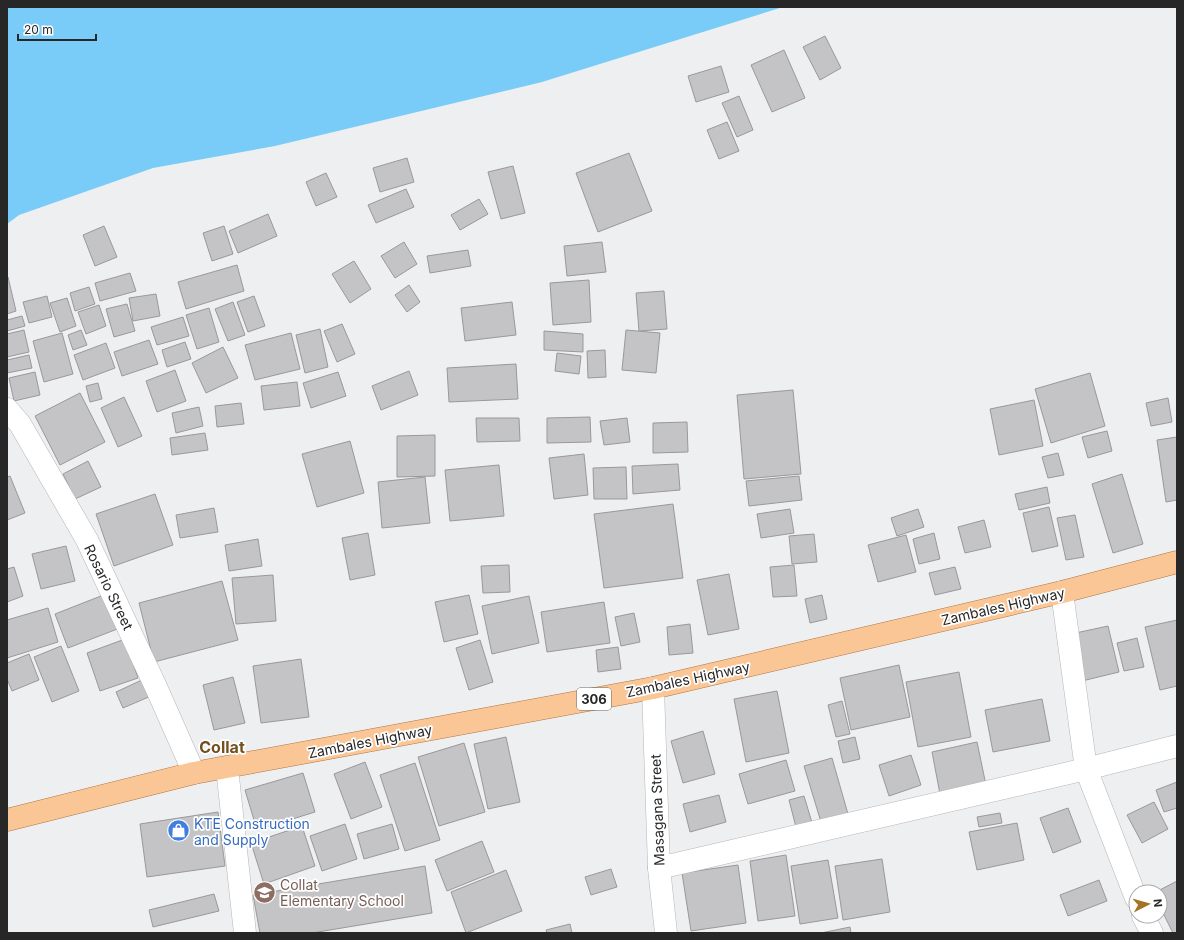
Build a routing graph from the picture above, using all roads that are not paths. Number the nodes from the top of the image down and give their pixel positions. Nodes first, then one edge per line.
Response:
1 (7, 410) edge
2 (1177, 562) edge
3 (1062, 592) junction
4 (653, 688) junction
5 (1177, 746) edge
6 (227, 768) junction
7 (1086, 769) junction
8 (194, 773) junction
9 (7, 820) edge
10 (659, 868) junction
11 (1131, 884) edge
12 (1147, 924) edge
13 (245, 933) edge
14 (666, 933) edge
15 (1152, 933) edge

1 - 8 street, Rosario Street
2 - 3 main road, Zambales Highway / 306
3 - 4 main road, Zambales Highway / 306
3 - 7 street
4 - 6 main road, Zambales Highway / 306
4 - 10 street, Masagana Street
5 - 7 street
6 - 8 main road, Zambales Highway / 306
6 - 13 street
7 - 10 street
7 - 11 street
8 - 9 main road, Zambales Highway / 306
10 - 14 street, Masagana Street
12 - 15 street

